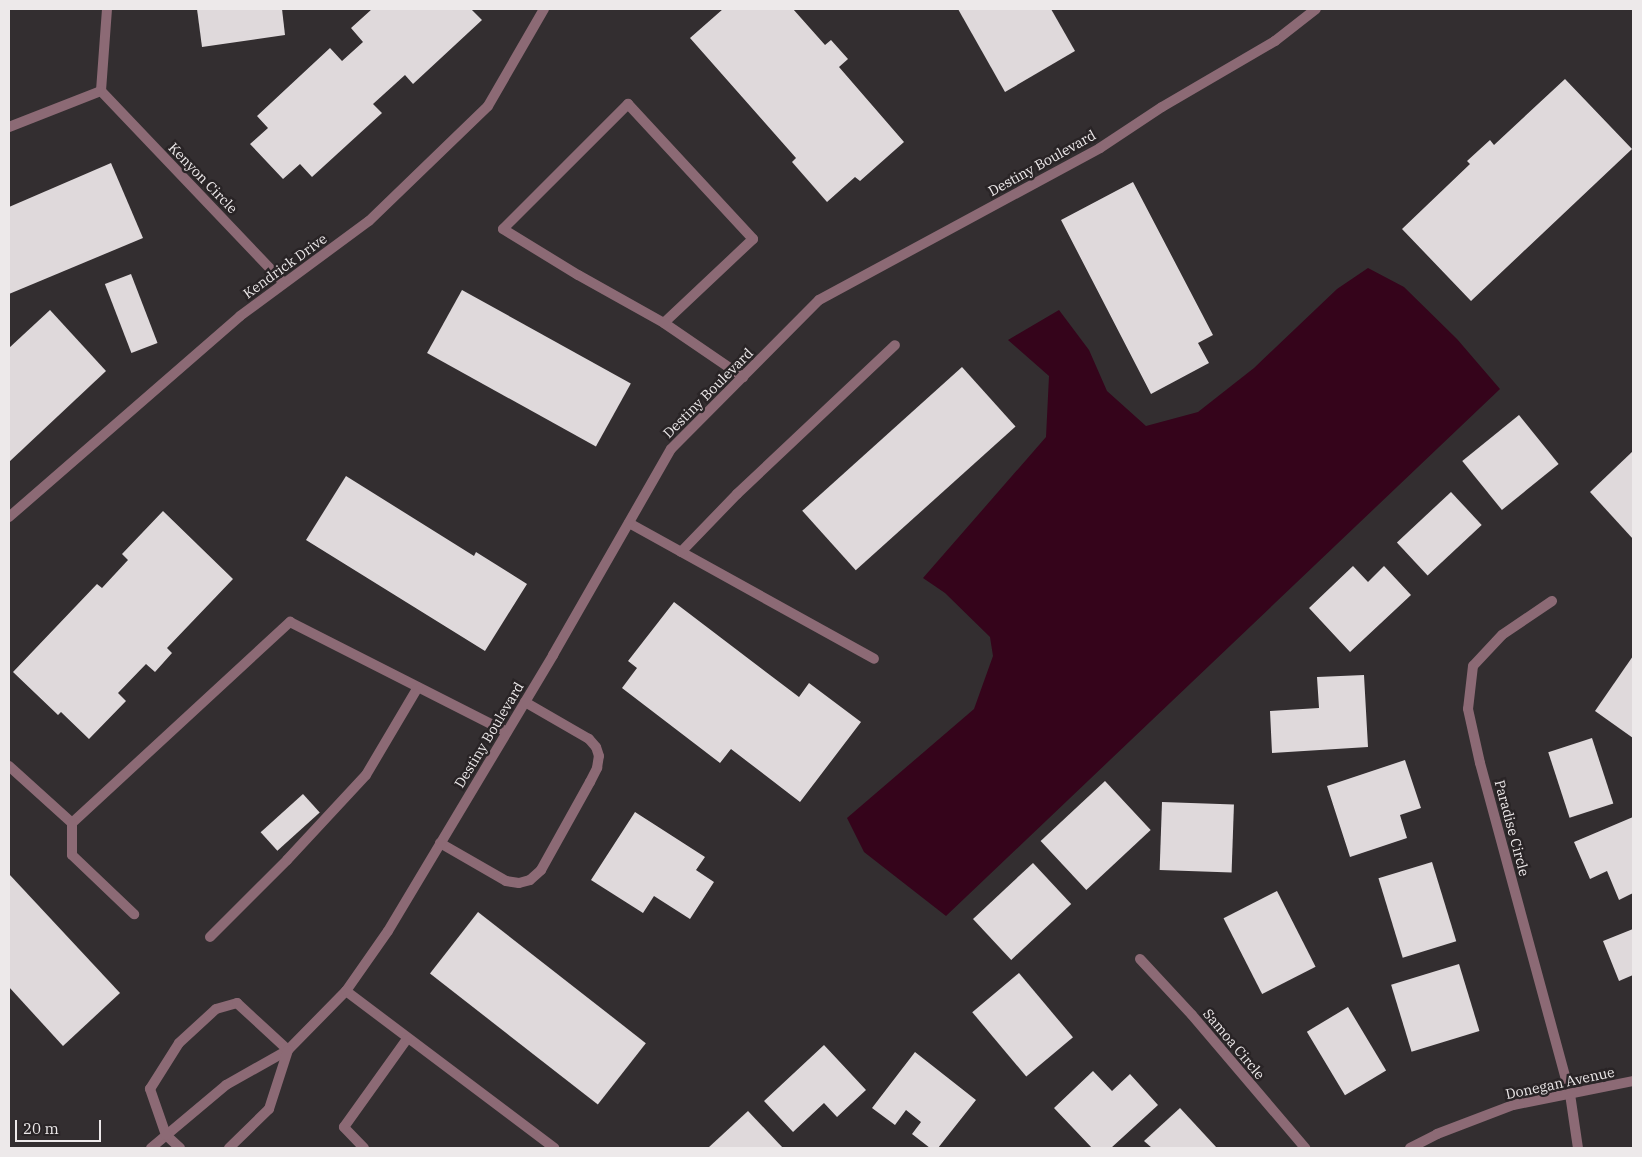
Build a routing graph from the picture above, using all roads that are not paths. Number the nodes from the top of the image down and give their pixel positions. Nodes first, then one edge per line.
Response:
1 (107, 9) edge
2 (544, 9) edge
3 (1316, 9) edge
4 (101, 91) junction
5 (9, 127) edge
6 (284, 283) junction
7 (664, 323) junction
8 (894, 345) dead end
9 (743, 377) junction
10 (9, 517) edge
11 (629, 523) junction
12 (681, 552) junction
13 (1552, 601) dead end
14 (874, 658) dead end
15 (418, 687) junction
16 (525, 702) junction
17 (507, 732) junction
18 (9, 766) edge
19 (72, 823) junction
20 (440, 843) junction
21 (134, 914) dead end
22 (210, 937) dead end
23 (1140, 960) dead end
24 (346, 991) junction
25 (407, 1039) junction
26 (288, 1050) junction
27 (1633, 1081) edge
28 (1570, 1094) junction
29 (166, 1135) junction
30 (151, 1148) edge
31 (180, 1148) edge
32 (228, 1148) edge
33 (364, 1148) edge
34 (554, 1148) edge
35 (1305, 1148) edge
36 (1410, 1148) edge
37 (1578, 1148) edge

1 - 4 street
2 - 6 street, Kendrick Drive
3 - 9 street, Destiny Boulevard
4 - 5 street
4 - 6 street, Kenyon Circle
6 - 10 street, Kendrick Drive
7 - 7 street
7 - 9 street
8 - 12 street
9 - 11 street, Destiny Boulevard
11 - 12 street
11 - 16 street, Destiny Boulevard
12 - 14 street
13 - 28 street, Paradise Circle
15 - 17 street
15 - 19 street
15 - 22 street
16 - 17 street, Destiny Boulevard
16 - 20 street
17 - 20 street, Destiny Boulevard
18 - 19 street
19 - 21 street
20 - 24 street, Destiny Boulevard
23 - 35 street, Samoa Circle
24 - 25 street
24 - 26 street, Destiny Boulevard
25 - 33 street
25 - 34 street
26 - 29 street, Destiny Boulevard
26 - 29 street
26 - 32 street, Destiny Boulevard
27 - 28 street, Donegan Avenue
28 - 36 street, Donegan Avenue
28 - 37 street, Paradise Circle
29 - 30 street, Destiny Boulevard
29 - 31 street

